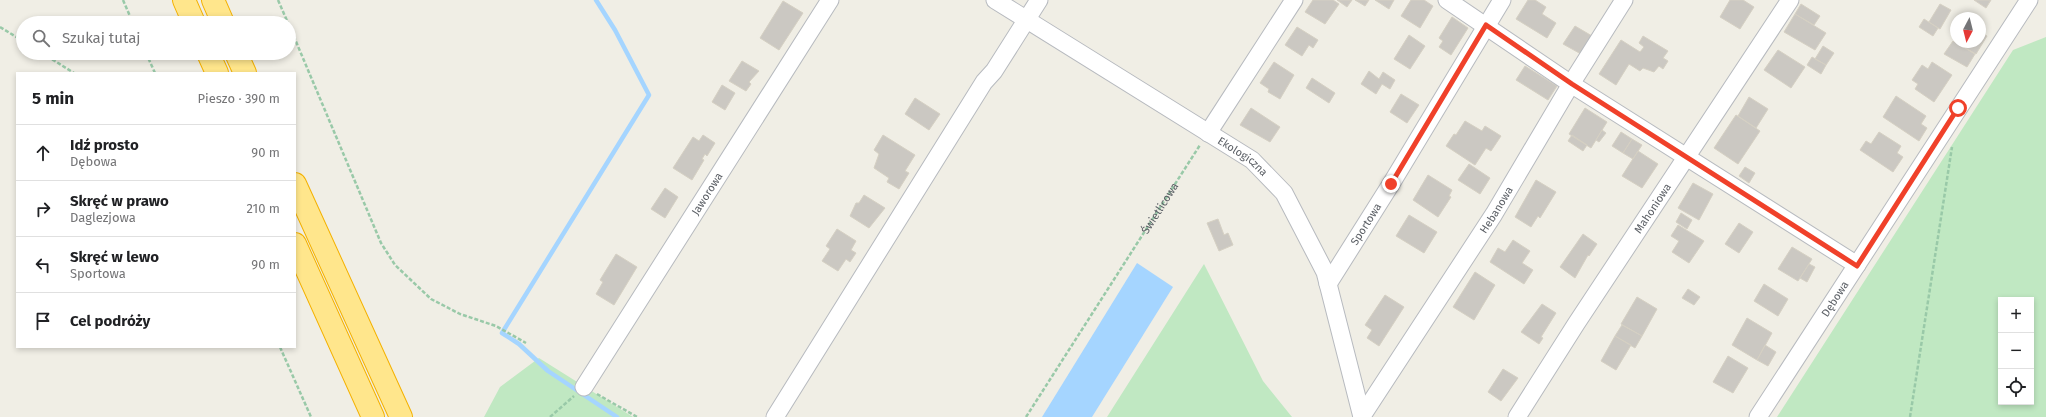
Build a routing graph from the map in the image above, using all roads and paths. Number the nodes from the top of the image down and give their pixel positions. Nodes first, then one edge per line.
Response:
1 (123, 0) edge
2 (184, 0) edge
3 (212, 0) edge
4 (278, 0) edge
5 (830, 0) edge
6 (994, 0) edge
7 (1039, 0) edge
8 (1294, 0) edge
9 (1447, 0) edge
10 (1502, 0) edge
11 (1624, 0) edge
12 (1790, 0) edge
13 (2029, 0) edge
14 (130, 16) edge
15 (191, 16) edge
16 (219, 16) edge
17 (285, 16) edge
18 (1026, 20) junction
19 (1486, 25) junction
20 (0, 26) edge
21 (16, 36) edge
22 (296, 43) edge
23 (53, 60) edge
24 (149, 60) edge
25 (211, 60) edge
26 (239, 60) edge
27 (72, 72) edge
28 (155, 72) edge
29 (217, 72) edge
30 (245, 72) edge
31 (1572, 84) junction
32 (1208, 132) junction
33 (1954, 139) dead end
34 (1686, 157) junction
35 (296, 186) edge
36 (296, 246) edge
37 (1857, 266) junction
38 (1328, 284) junction
39 (526, 343) dead end
40 (280, 348) edge
41 (584, 387) joint
42 (571, 398) dead end
43 (1362, 416) edge
44 (312, 417) edge
45 (373, 417) edge
46 (401, 417) edge
47 (550, 417) edge
48 (637, 417) edge
49 (775, 417) edge
50 (1026, 417) edge
51 (1518, 417) edge
52 (1758, 417) edge
53 (1910, 417) edge

1 - 14 path
2 - 15 highway
3 - 16 highway
4 - 17 path
5 - 41 street, Jaworowa
6 - 18 street, Ekologiczna
7 - 18 street
8 - 32 street
9 - 19 street
10 - 19 street, Sportowa
11 - 31 street, Hebanowa
12 - 34 street, Mahoniowa
13 - 37 street, Dębowa
18 - 32 street, Ekologiczna
18 - 49 street
19 - 31 street
19 - 38 street, Sportowa
20 - 21 path
22 - 39 path
23 - 27 path
24 - 28 path
25 - 29 highway
26 - 30 highway
31 - 34 street
31 - 43 street, Hebanowa
32 - 38 street, Ekologiczna
32 - 50 path, Świetlicowa
33 - 53 path
34 - 37 street
34 - 51 street, Mahoniowa
35 - 46 highway
36 - 45 highway
37 - 52 street, Dębowa
38 - 43 street, Ekologiczna
40 - 44 path
41 - 48 path
42 - 47 path

